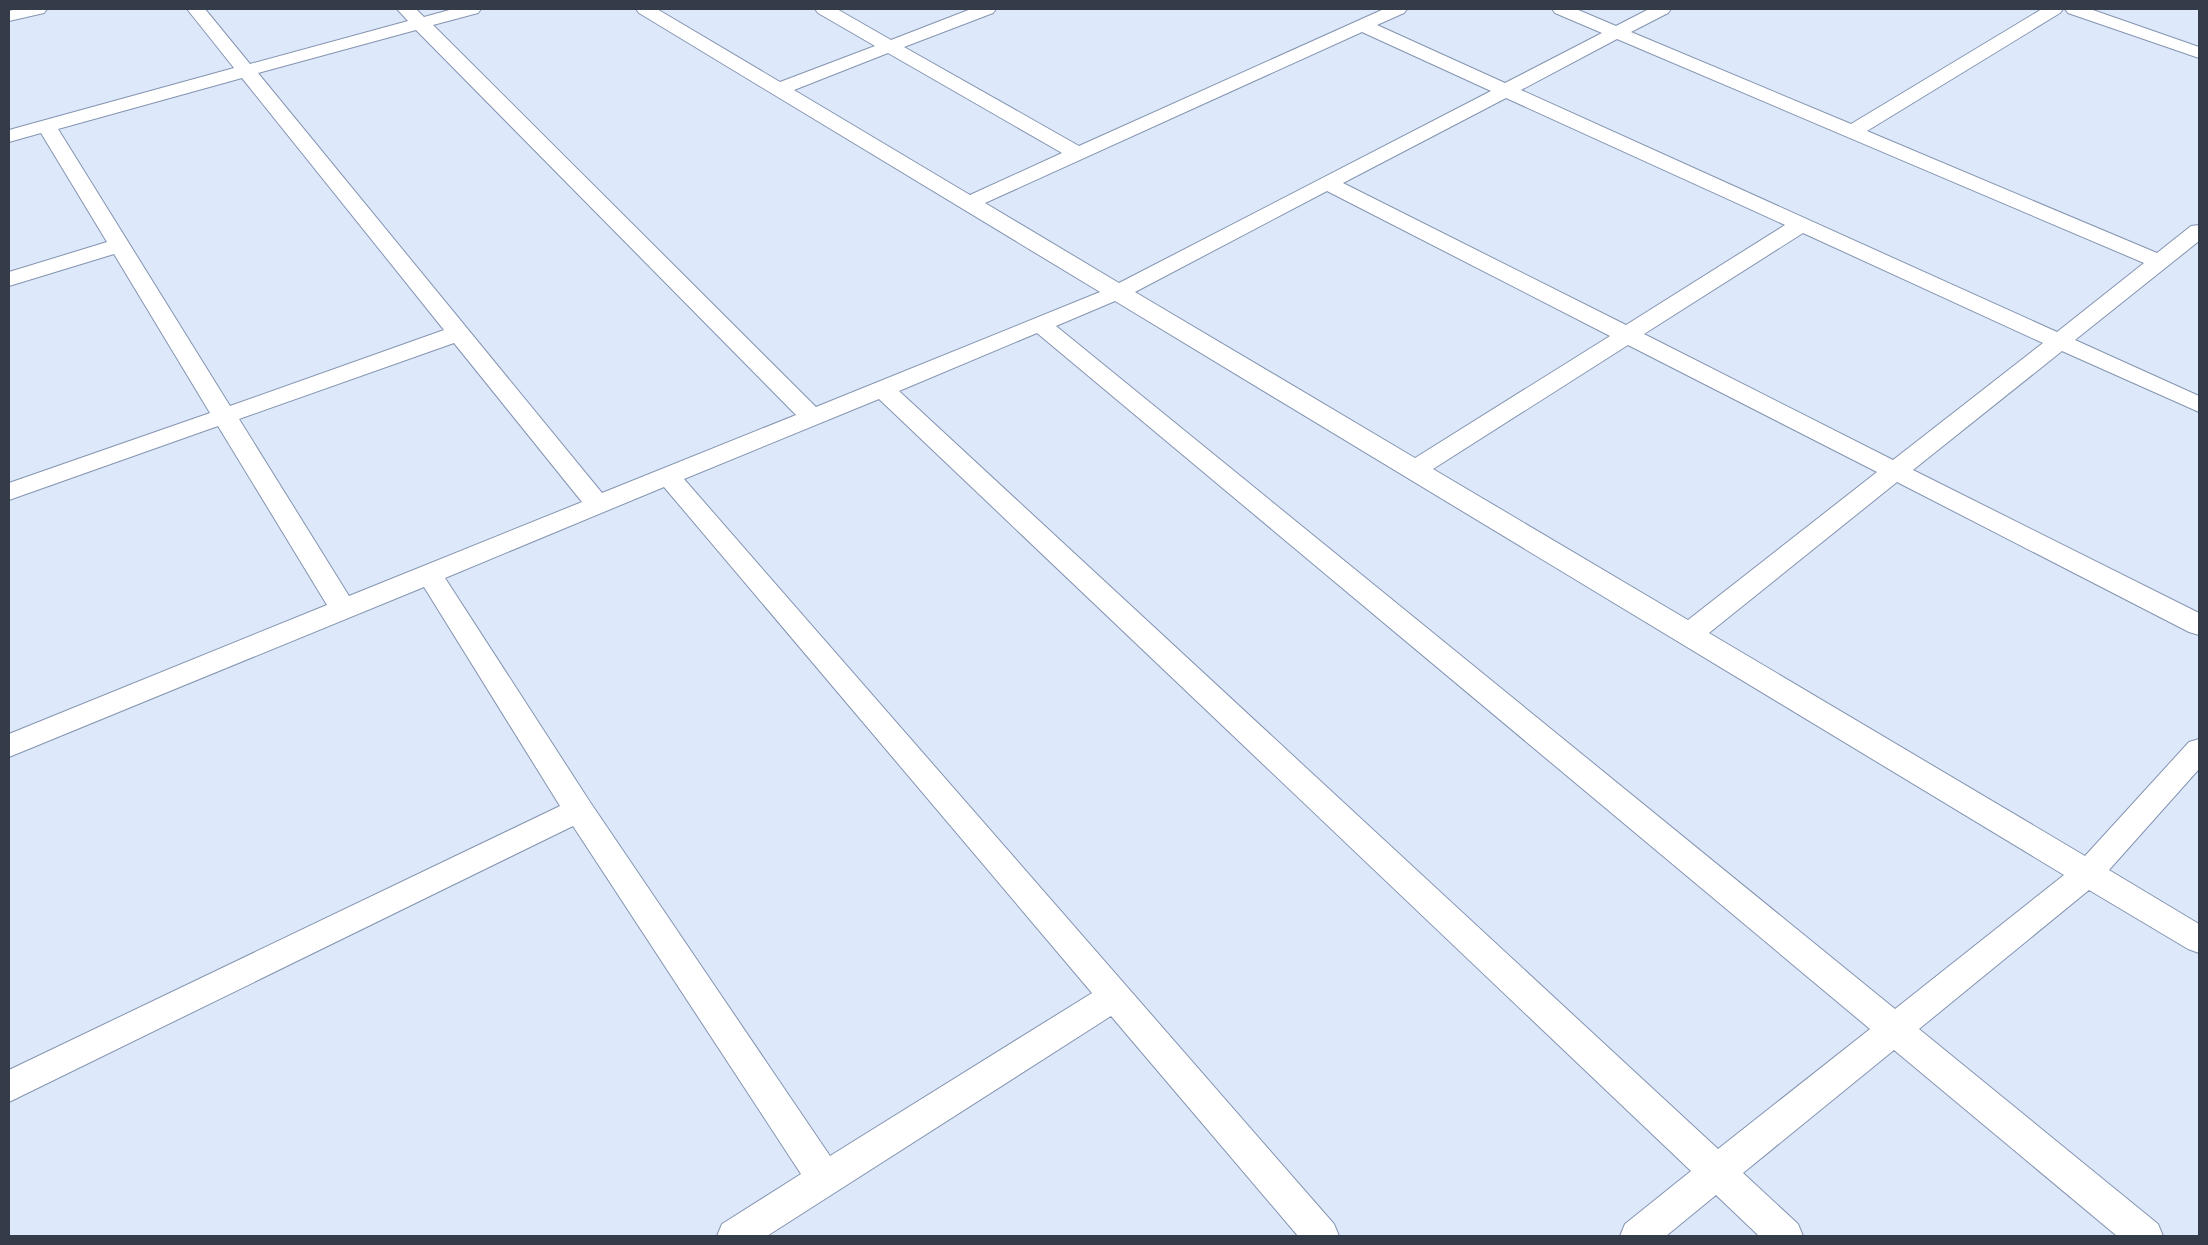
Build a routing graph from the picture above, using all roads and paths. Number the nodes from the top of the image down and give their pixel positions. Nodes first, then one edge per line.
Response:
1 (38, 9) edge
2 (196, 9) edge
3 (472, 9) edge
4 (645, 9) edge
5 (824, 9) edge
6 (987, 9) edge
7 (1398, 9) edge
8 (1561, 9) edge
9 (1662, 9) edge
10 (2054, 9) edge
11 (2074, 9) edge
12 (9, 16) edge
13 (413, 16) edge
14 (1362, 25) junction
15 (1617, 32) junction
16 (890, 46) junction
17 (2199, 52) edge
18 (246, 71) junction
19 (779, 89) junction
20 (1505, 90) junction
21 (46, 126) junction
22 (1852, 132) junction
23 (9, 136) edge
24 (1078, 154) junction
25 (1327, 183) junction
26 (969, 203) junction
27 (1802, 224) junction
28 (2199, 231) edge
29 (119, 245) junction
30 (2160, 262) junction
31 (9, 279) edge
32 (1118, 292) junction
33 (1040, 324) junction
34 (459, 333) junction
35 (1627, 335) junction
36 (2059, 341) junction
37 (882, 388) junction
38 (2199, 405) edge
39 (224, 416) junction
40 (812, 417) junction
41 (1414, 470) junction
42 (1896, 471) junction
43 (668, 476) junction
44 (9, 492) edge
45 (598, 505) junction
46 (429, 574) junction
47 (343, 609) junction
48 (2199, 625) edge
49 (1689, 634) junction
50 (9, 746) edge
51 (2199, 750) edge
52 (579, 810) junction
53 (2088, 873) junction
54 (2199, 940) edge
55 (1114, 996) junction
56 (1894, 1028) junction
57 (9, 1087) edge
58 (1717, 1172) junction
59 (825, 1179) junction
60 (735, 1236) edge
61 (1321, 1236) edge
62 (1638, 1236) edge
63 (1785, 1236) edge
64 (2145, 1236) edge

1 - 12 street
2 - 18 street
3 - 13 street
4 - 19 street
5 - 16 street
6 - 16 street
7 - 14 street
8 - 15 street
9 - 15 street
10 - 22 street
11 - 17 street
13 - 18 street
13 - 40 street
14 - 20 street
14 - 24 street
15 - 20 street
15 - 22 street
16 - 19 street
16 - 24 street
18 - 21 street
18 - 34 street
19 - 26 street
20 - 25 street
20 - 27 street
21 - 23 street
21 - 29 street
22 - 30 street
24 - 26 street
25 - 32 street
25 - 35 street
26 - 32 street
27 - 35 street
27 - 36 street
28 - 30 street
29 - 31 street
29 - 39 street
30 - 36 street
32 - 33 street
32 - 41 street
33 - 37 street
33 - 56 street
34 - 39 street
34 - 45 street
35 - 41 street
35 - 42 street
36 - 38 street
36 - 42 street
37 - 40 street
37 - 58 street
39 - 44 street
39 - 47 street
40 - 43 street
41 - 49 street
42 - 48 street
42 - 49 street
43 - 45 street
43 - 55 street
45 - 46 street
46 - 47 street
46 - 52 street
47 - 50 street
49 - 53 street
51 - 53 street
52 - 57 street
52 - 59 street
53 - 54 street
53 - 56 street
55 - 59 street
55 - 61 street
56 - 58 street
56 - 64 street
58 - 62 street
58 - 63 street
59 - 60 street

